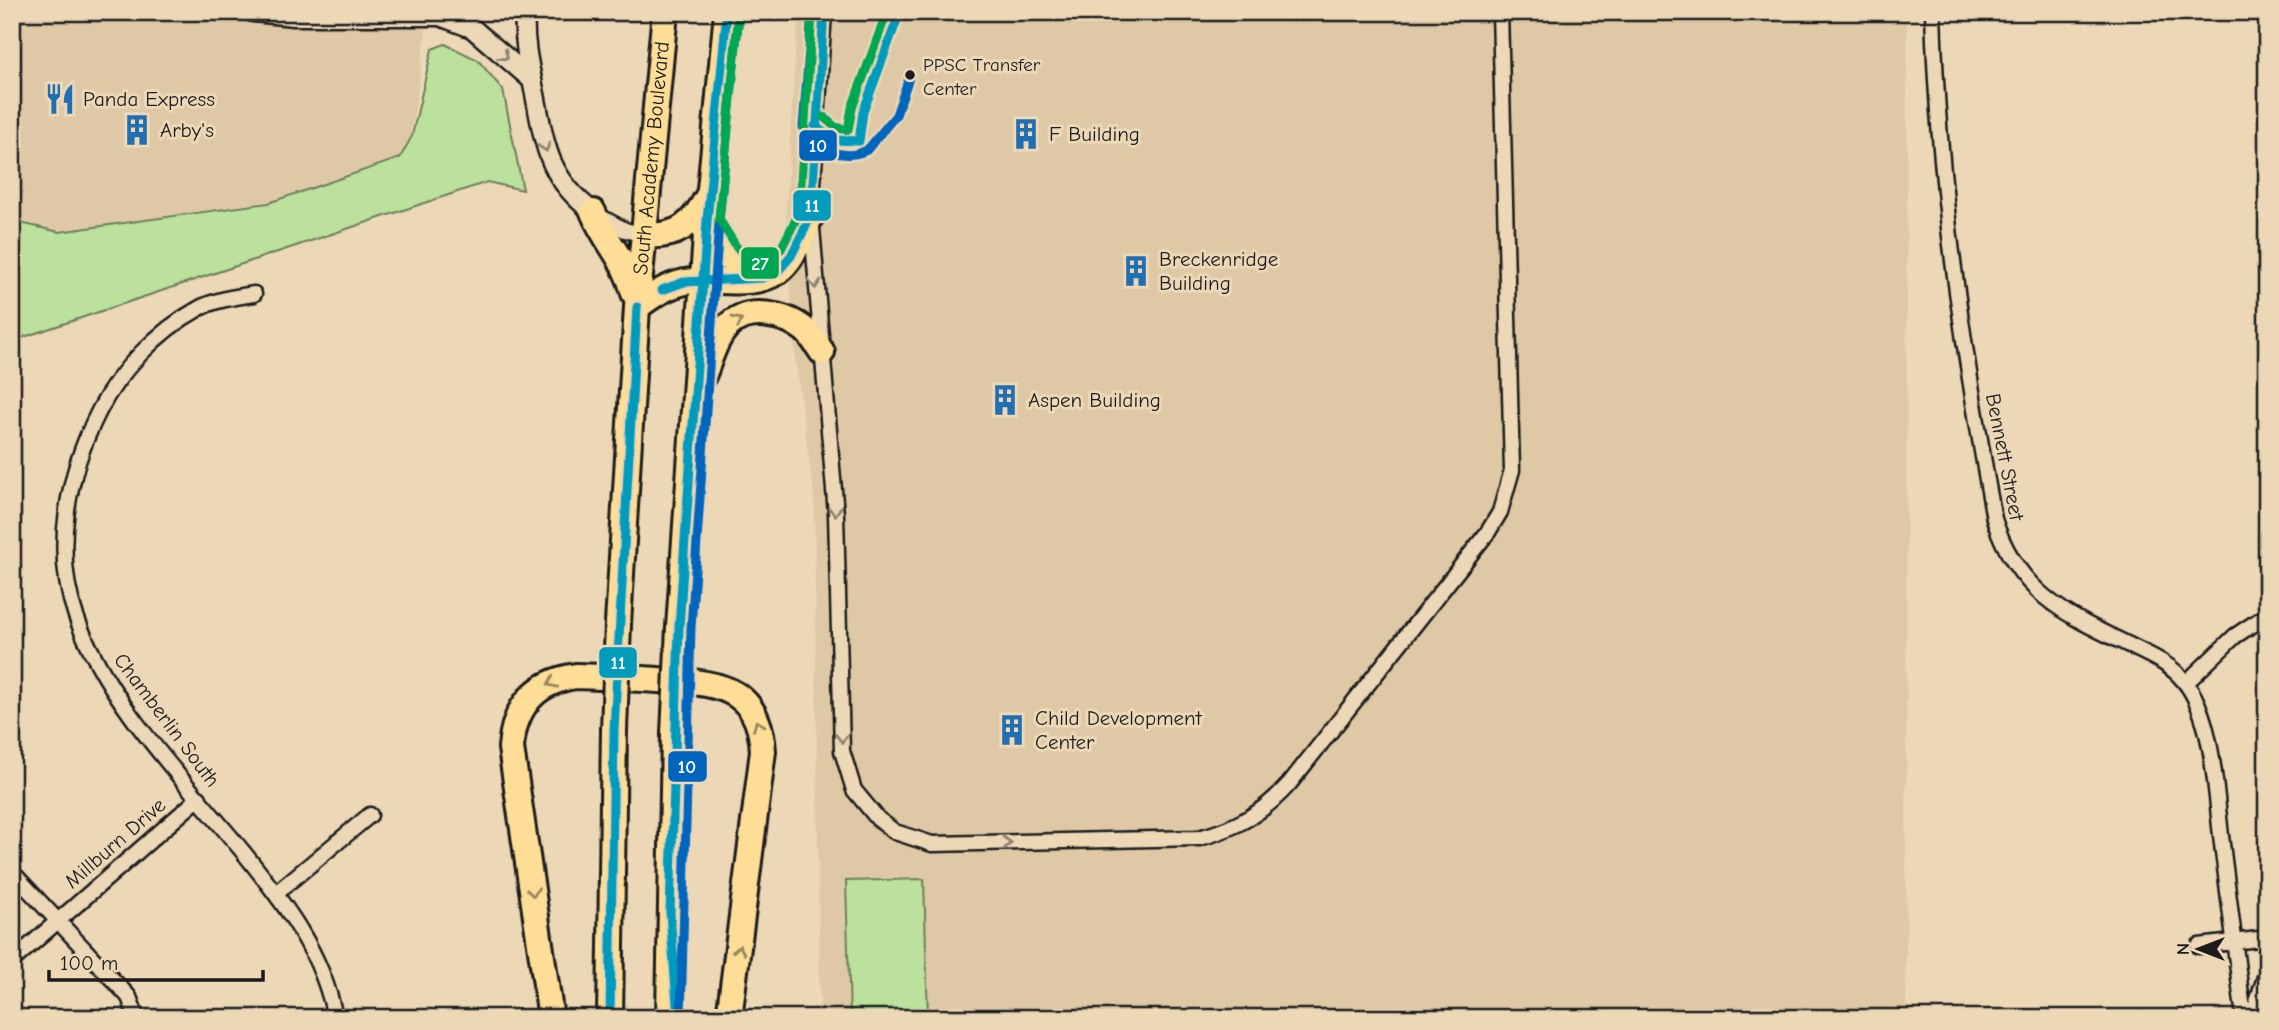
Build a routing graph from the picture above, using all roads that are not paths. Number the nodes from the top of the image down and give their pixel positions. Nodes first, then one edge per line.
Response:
1 (253, 12) edge
2 (525, 12) edge
3 (665, 12) edge
4 (727, 12) edge
5 (824, 12) edge
6 (1500, 12) edge
7 (1933, 12) edge
8 (532, 80) junction
9 (710, 193) junction
10 (593, 212) junction
11 (811, 216) junction
12 (707, 221) junction
13 (644, 235) junction
14 (763, 278) junction
15 (702, 280) junction
16 (254, 294) dead end
17 (637, 307) junction
18 (822, 352) junction
19 (694, 400) junction
20 (2267, 615) edge
21 (2186, 683) junction
22 (199, 798) junction
23 (370, 815) dead end
24 (12, 872) edge
25 (276, 893) junction
26 (670, 913) junction
27 (58, 920) junction
28 (2267, 938) edge
29 (2234, 942) junction
30 (2199, 946) dead end
31 (12, 961) edge
32 (2267, 971) edge
33 (137, 1018) edge
34 (335, 1018) edge
35 (551, 1018) edge
36 (610, 1018) edge
37 (669, 1018) edge
38 (678, 1018) edge
39 (729, 1018) edge
40 (2244, 1018) edge
41 (2252, 1018) edge

1 -> 8 street
2 - 8 street
3 - 13 highway, South Academy Boulevard
4 - 9 highway
5 - 11 street
18 -> 6 street
7 - 21 street, Bennett Street
8 -> 10 street
9 - 12 highway
9 - 13 highway
10 - 13 street
10 - 17 highway
11 - 14 highway
11 -> 18 street
12 - 14 highway
12 - 15 highway
13 - 17 highway, South Academy Boulevard
14 - 15 highway
15 - 17 highway
15 - 19 highway
16 - 22 street, Chamberlin South
17 - 36 highway, South Academy Boulevard, bridge
19 -> 18 highway
19 - 26 highway, bridge
20 - 21 street
21 - 29 street, Bennett Street
22 - 25 street, Chamberlin South
22 - 27 street, Millburn Drive
23 - 25 street
24 - 27 street
25 - 34 street, Chamberlin South
26 - 37 highway
26 - 38 highway
27 - 31 street, Millburn Drive
27 - 33 street, Millburn Drive
28 - 29 street
29 - 30 street
29 - 40 street, Bennett Street
32 - 41 street
39 -> 35 highway

